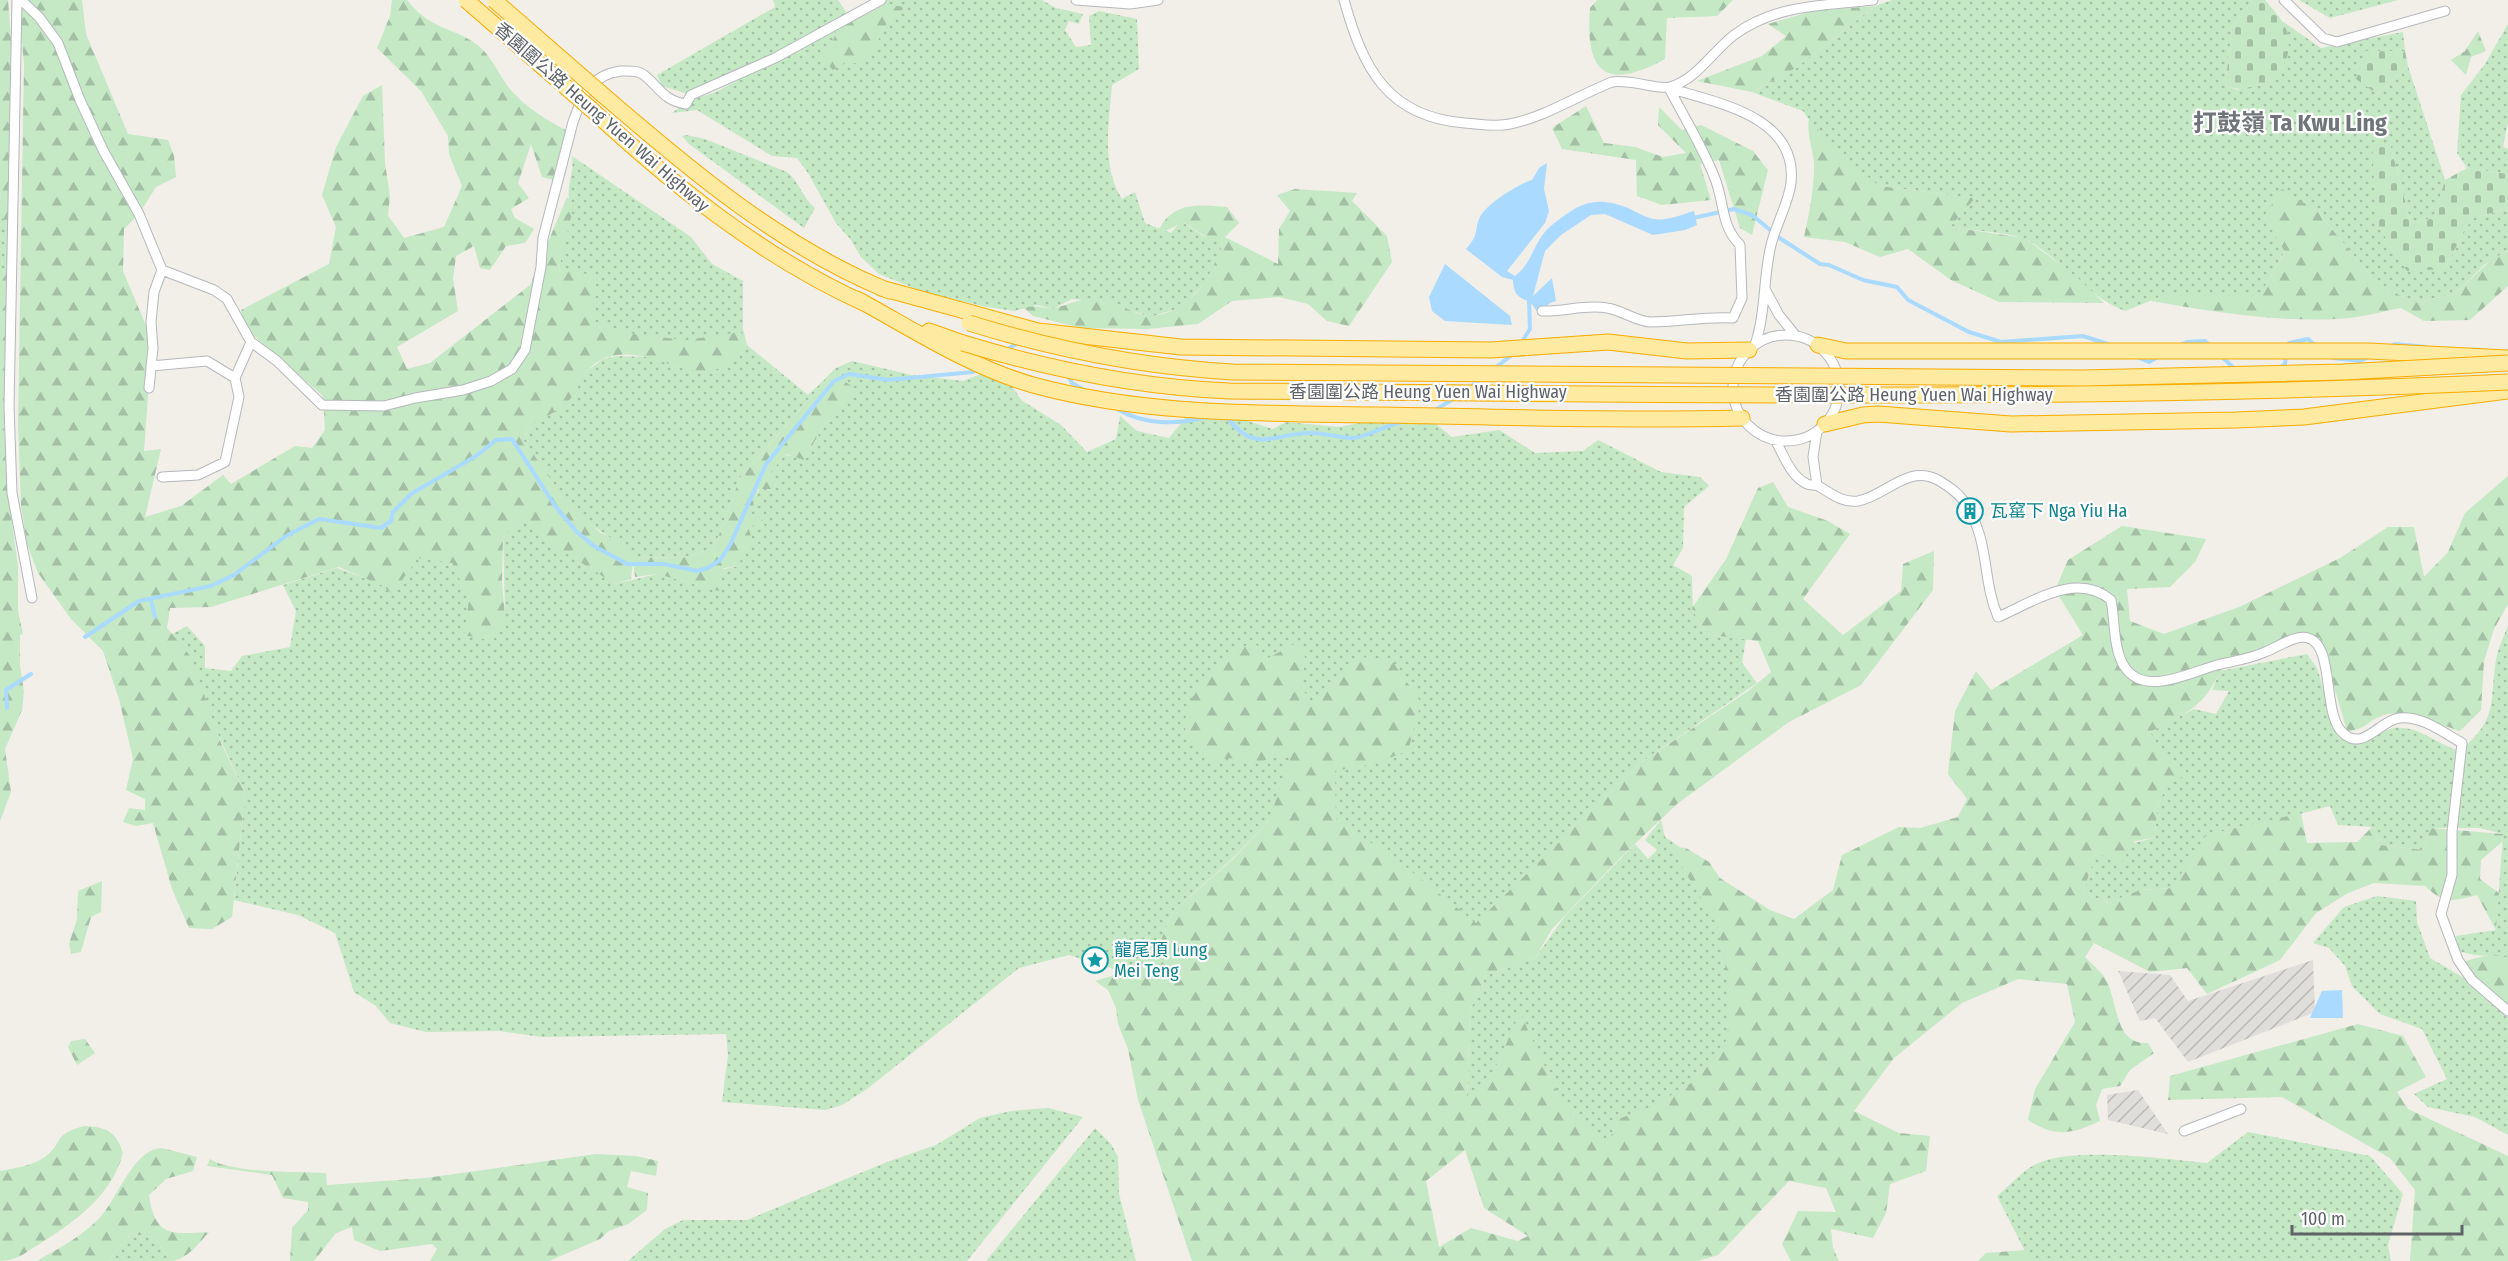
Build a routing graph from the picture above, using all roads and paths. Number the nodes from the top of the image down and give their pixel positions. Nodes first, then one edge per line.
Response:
1 (20, 0) edge
2 (466, 0) edge
3 (494, 0) edge
4 (881, 0) edge
5 (1076, 0) edge
6 (1158, 0) edge
7 (1344, 0) edge
8 (1873, 0) edge
9 (2284, 0) edge
10 (2445, 11) dead end
11 (1669, 88) junction
12 (162, 270) junction
13 (1765, 289) junction
14 (1542, 311) dead end
15 (970, 319) junction
16 (1796, 336) junction
17 (251, 342) junction
18 (1818, 345) junction
19 (1752, 347) junction
20 (962, 349) junction
21 (2508, 358) edge
22 (2508, 363) edge
23 (151, 366) junction
24 (235, 378) junction
25 (2508, 382) edge
26 (149, 388) dead end
27 (2508, 391) edge
28 (1742, 418) junction
29 (1821, 428) junction
30 (1775, 440) junction
31 (162, 477) dead end
32 (1817, 485) junction
33 (32, 598) dead end
34 (2508, 1011) edge
35 (2241, 1109) dead end
36 (2184, 1131) dead end

1 - 12 street
1 - 33 street
2 - 20 highway, 香園圍公路 Heung Yuen Wai Highway, bridge
3 - 15 highway, 香園圍公路 Heung Yuen Wai Highway, bridge
4 - 17 street
5 - 6 street
7 - 11 street
8 - 11 street
9 - 10 street
11 - 13 street
11 - 14 street
12 - 17 street
12 - 23 street
13 - 16 street
13 - 19 street
15 - 19 highway
15 - 22 highway, 香園圍公路 Heung Yuen Wai Highway, bridge
16 - 18 street
16 - 19 street
17 - 24 street
18 - 21 highway
18 - 29 street
19 - 28 street
20 - 25 highway, 香園圍公路 Heung Yuen Wai Highway, bridge
20 - 28 highway
23 - 24 street
23 - 26 street
24 - 31 street
27 - 29 highway
28 - 30 street
29 - 30 street
29 - 32 street
30 - 32 street
32 - 34 street
35 - 36 street

